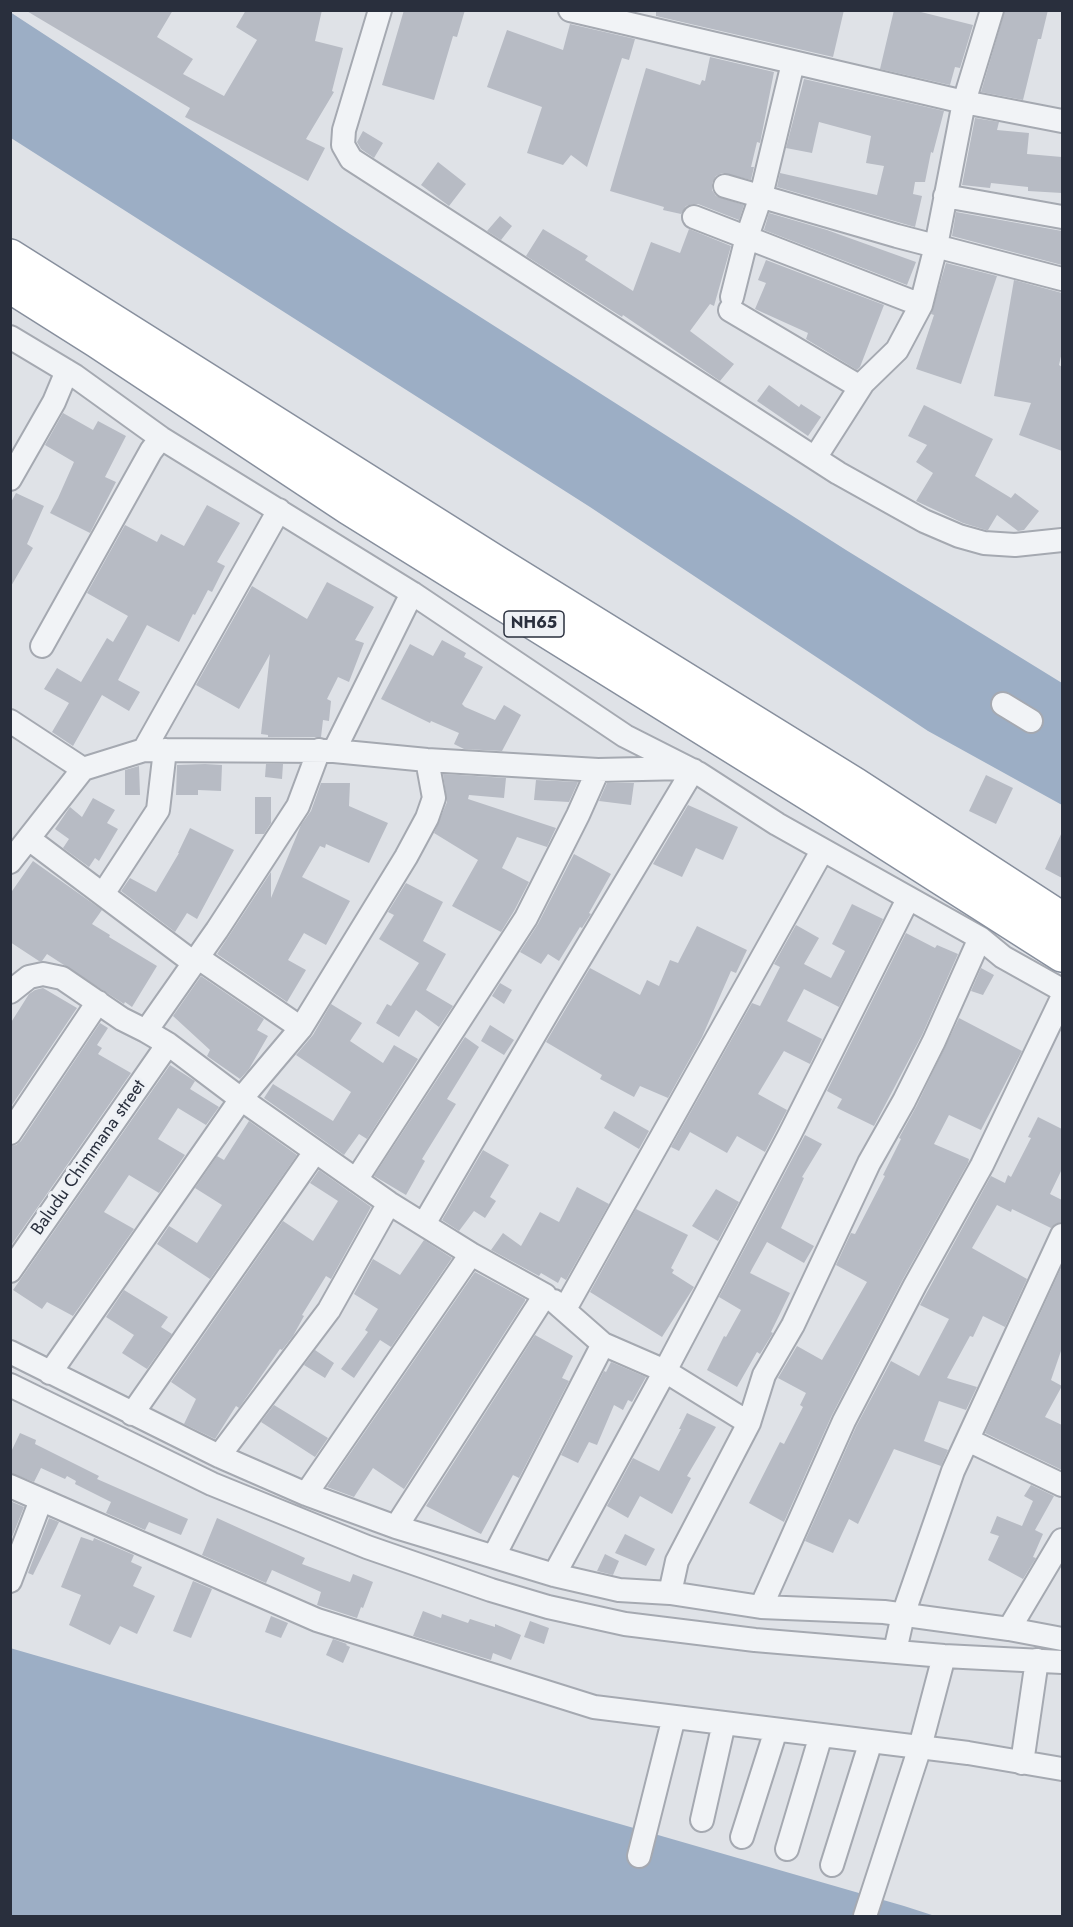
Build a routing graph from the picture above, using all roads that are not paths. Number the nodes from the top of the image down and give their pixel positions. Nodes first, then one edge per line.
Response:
1 (380, 10) edge
2 (570, 10) edge
3 (992, 10) edge
4 (652, 20) edge
5 (793, 63) junction
6 (964, 102) junction
7 (1062, 121) edge
8 (725, 186) dead end
9 (761, 196) junction
10 (945, 196) junction
11 (1062, 217) edge
12 (694, 218) dead end
13 (747, 237) junction
14 (936, 246) junction
15 (10, 256) edge
16 (1062, 279) edge
17 (10, 286) edge
18 (921, 305) junction
19 (10, 337) edge
20 (67, 371) junction
21 (860, 387) junction
22 (161, 438) junction
23 (815, 458) junction
24 (10, 479) edge
25 (279, 510) junction
26 (1062, 540) edge
27 (412, 593) junction
28 (42, 646) dead end
29 (1003, 704) dead end
30 (10, 721) edge
31 (1031, 721) dead end
32 (155, 750) junction
33 (326, 750) junction
34 (427, 760) junction
35 (691, 769) junction
36 (83, 770) junction
37 (598, 770) junction
38 (28, 839) junction
39 (822, 851) junction
40 (10, 862) edge
41 (103, 894) junction
42 (908, 899) junction
43 (1062, 919) edge
44 (980, 938) junction
45 (1062, 955) edge
46 (196, 960) junction
47 (1062, 990) edge
48 (10, 992) edge
49 (1062, 998) edge
50 (98, 1002) junction
51 (301, 1028) junction
52 (146, 1031) junction
53 (168, 1044) junction
54 (241, 1099) junction
55 (10, 1133) edge
56 (315, 1152) junction
57 (356, 1180) junction
58 (389, 1203) junction
59 (424, 1224) junction
60 (1062, 1235) edge
61 (471, 1254) junction
62 (10, 1271) edge
63 (545, 1295) junction
64 (565, 1309) junction
65 (603, 1344) junction
66 (10, 1352) edge
67 (665, 1371) junction
68 (50, 1373) junction
69 (10, 1385) edge
70 (132, 1414) junction
71 (749, 1423) junction
72 (968, 1440) junction
73 (219, 1456) junction
74 (1062, 1485) edge
75 (10, 1486) edge
76 (306, 1494) junction
77 (41, 1500) junction
78 (396, 1527) junction
79 (1062, 1540) edge
80 (494, 1556) junction
81 (554, 1575) junction
82 (10, 1581) edge
83 (670, 1593) junction
84 (761, 1607) junction
85 (903, 1615) junction
86 (1009, 1629) junction
87 (1062, 1638) edge
88 (895, 1652) junction
89 (944, 1656) junction
90 (1037, 1660) junction
91 (1062, 1662) edge
92 (674, 1717) junction
93 (724, 1723) junction
94 (776, 1730) junction
95 (821, 1735) junction
96 (872, 1741) junction
97 (920, 1747) junction
98 (1022, 1763) junction
99 (1062, 1769) edge
100 (702, 1820) dead end
101 (742, 1837) dead end
102 (787, 1849) dead end
103 (639, 1856) dead end
104 (832, 1865) dead end
105 (865, 1917) edge

1 - 23 street
2 - 4 street
3 - 6 street
4 - 5 street
5 - 6 street
5 - 9 street
6 - 7 street
6 - 10 street
8 - 9 street
9 - 13 street
9 - 14 street
10 - 11 street
10 - 14 street
12 - 13 street
13 - 18 street
13 - 21 street
14 - 16 street
14 - 18 street
15 - 43 highway, NH65
17 - 45 highway, NH65
18 - 21 street
19 - 20 street
20 - 22 street
20 - 24 street
21 - 23 street
22 - 25 street
22 - 28 street
23 - 26 street
25 - 27 street
25 - 32 street
27 - 33 street
27 - 35 street
29 - 31 street
30 - 36 street
32 - 33 street
32 - 36 street
32 - 41 street
33 - 34 street
33 - 46 street
34 - 37 street
34 - 51 street
35 - 37 street
35 - 39 street
35 - 59 street
36 - 38 street
37 - 57 street
38 - 40 street
38 - 41 street
39 - 42 street
39 - 64 street
41 - 46 street
42 - 44 street
42 - 67 street
44 - 47 street
44 - 71 street
46 - 51 street
46 - 52 street
48 - 50 street
49 - 84 street
50 - 52 street
50 - 55 street
51 - 54 street
52 - 53 street
53 - 54 street
53 - 62 street, Baludu Chimmana street
54 - 56 street
54 - 68 street
56 - 57 street
56 - 70 street
57 - 58 street
58 - 59 street
58 - 73 street
59 - 61 street
60 - 72 street
61 - 63 street
61 - 76 street
63 - 64 street
63 - 78 street
64 - 65 street
65 - 67 street
65 - 80 street
66 - 68 street
67 - 71 street
67 - 81 street
68 - 70 street
69 - 88 street
70 - 73 street
71 - 83 street
72 - 74 street
72 - 85 street
73 - 76 street
75 - 77 street
76 - 78 street
77 - 82 street
77 - 92 street
78 - 80 street
79 - 86 street
80 - 81 street
81 - 83 street
83 - 84 street
84 - 85 street
85 - 86 street
85 - 88 street
86 - 87 street
88 - 89 street
89 - 90 street
89 - 97 street
90 - 91 street
90 - 98 street
92 - 93 street
92 - 103 street
93 - 94 street
93 - 100 street
94 - 95 street
94 - 101 street
95 - 96 street
95 - 102 street
96 - 97 street
96 - 104 street
97 - 98 street
97 - 105 street
98 - 99 street

